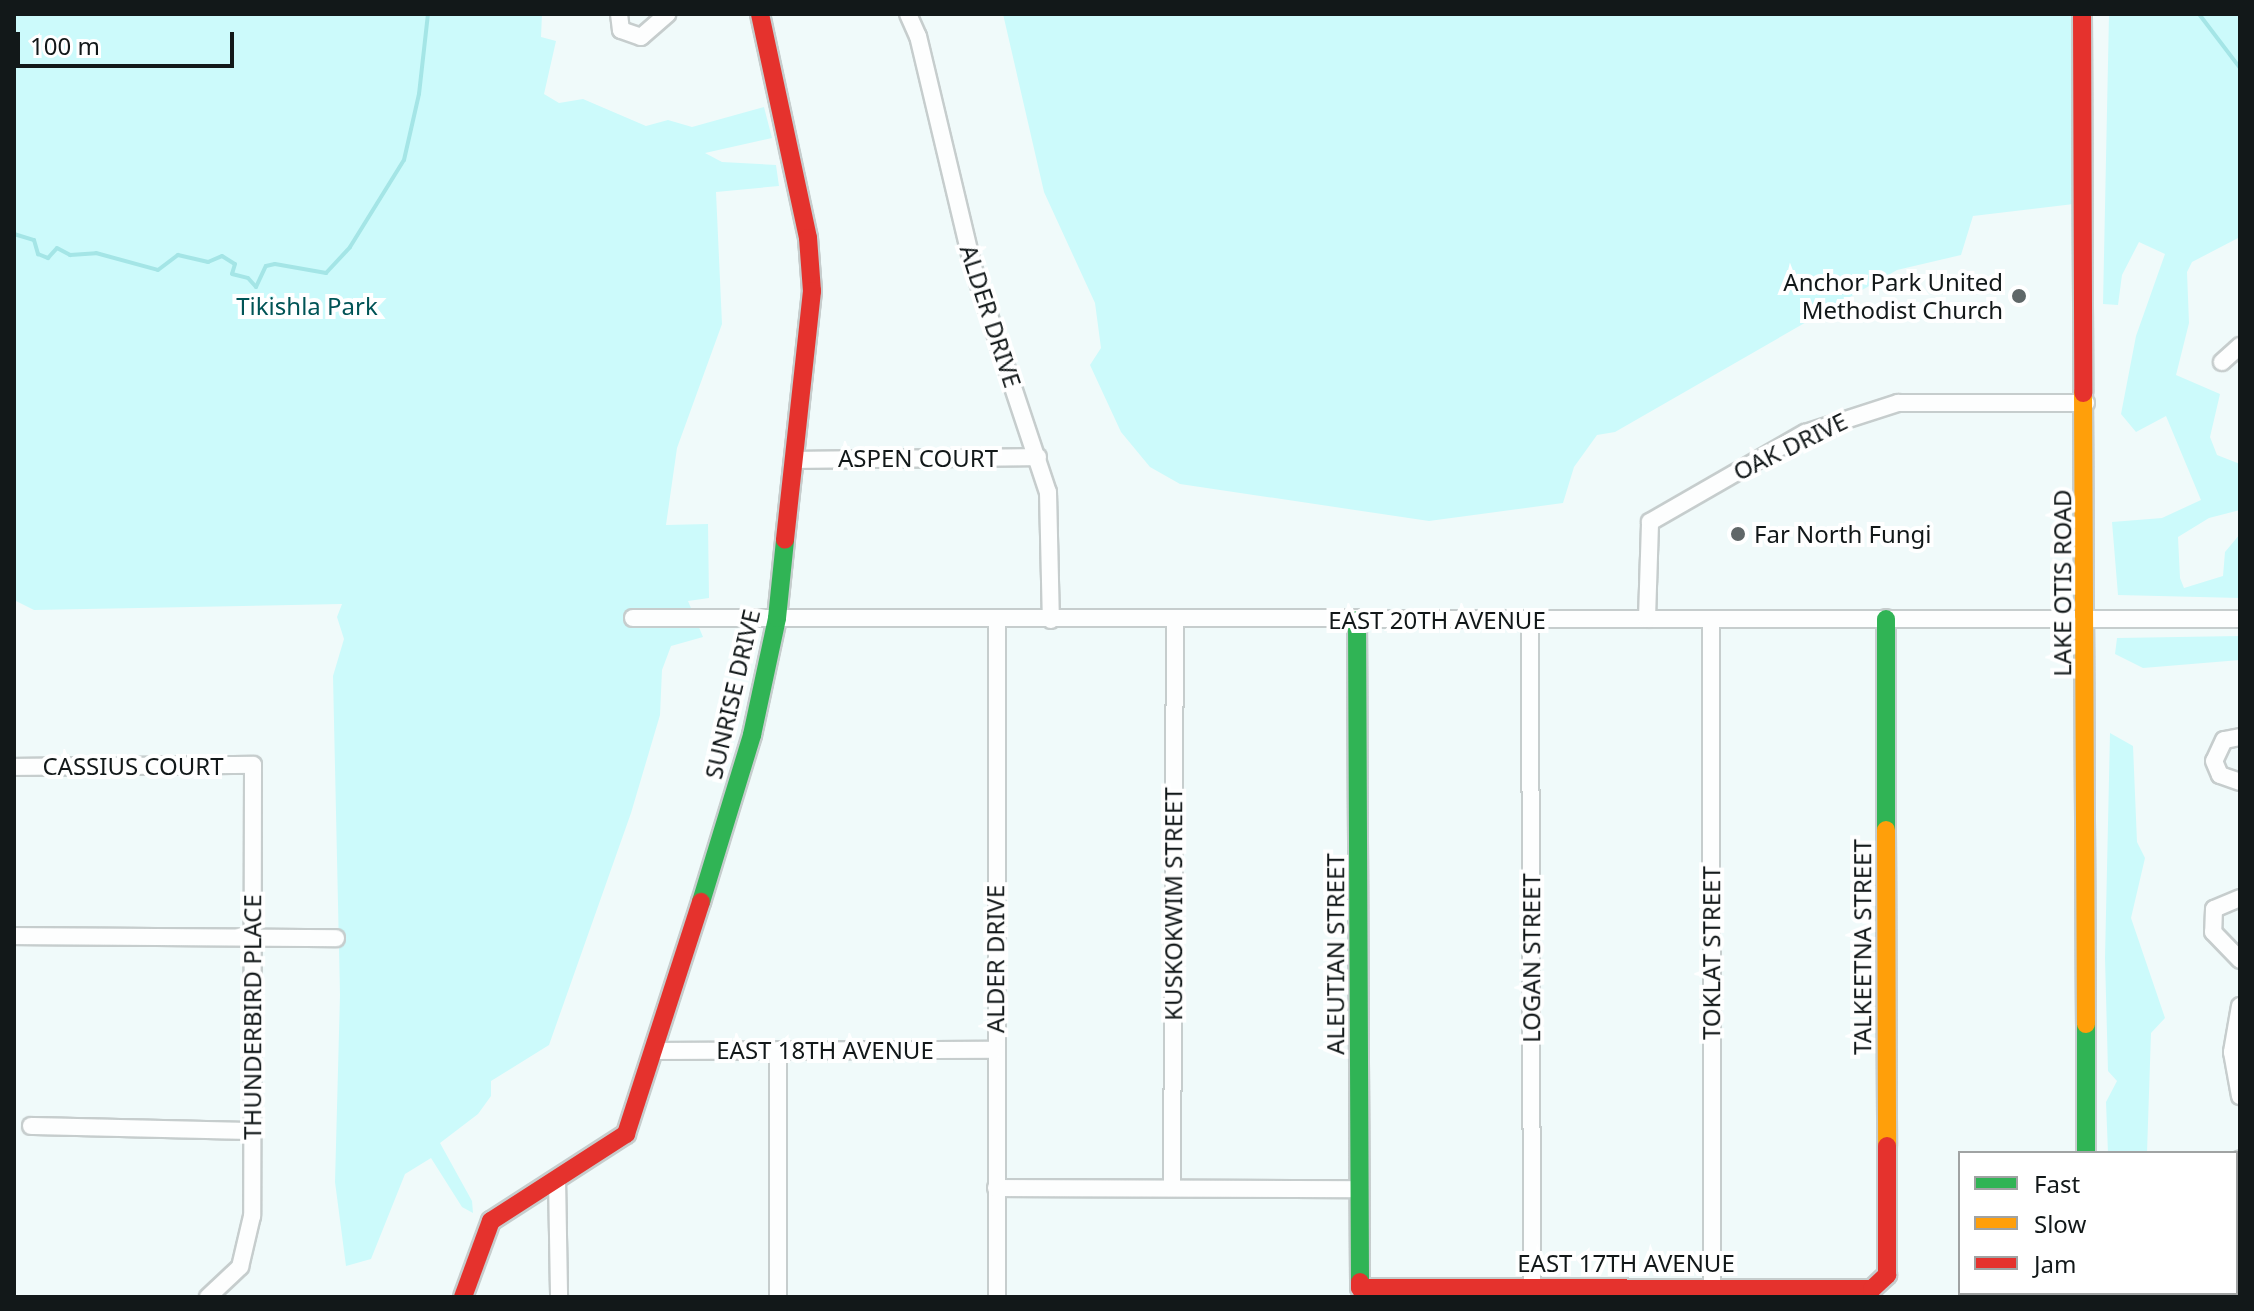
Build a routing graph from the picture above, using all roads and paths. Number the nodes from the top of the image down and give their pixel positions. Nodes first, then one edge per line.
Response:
1 (619, 14) edge
2 (667, 14) edge
3 (760, 14) edge
4 (908, 14) edge
5 (2082, 14) edge
6 (2240, 346) edge
7 (2222, 362) dead end
8 (2086, 403) junction
9 (1038, 457) junction
10 (797, 460) junction
11 (633, 618) dead end
12 (777, 618) junction
13 (1530, 619) junction
14 (1647, 619) junction
15 (1711, 619) junction
16 (1886, 619) junction
17 (2086, 619) junction
18 (2240, 619) edge
19 (997, 620) junction
20 (1051, 620) junction
21 (1175, 620) junction
22 (1357, 620) junction
23 (2240, 737) edge
24 (253, 765) joint
25 (14, 767) edge
26 (2240, 782) edge
27 (2240, 898) edge
28 (14, 936) edge
29 (252, 937) junction
30 (336, 938) dead end
31 (2240, 960) edge
32 (2240, 1006) edge
33 (778, 1050) junction
34 (995, 1050) junction
35 (655, 1051) junction
36 (2240, 1096) edge
37 (31, 1126) dead end
38 (252, 1131) junction
39 (2086, 1151) edge
40 (557, 1178) junction
41 (996, 1188) junction
42 (1172, 1188) junction
43 (1360, 1189) junction
44 (1887, 1275) joint
45 (1712, 1287) junction
46 (1360, 1288) joint
47 (1532, 1292) edge
48 (208, 1297) edge
49 (463, 1297) edge
50 (559, 1297) edge
51 (778, 1297) edge
52 (997, 1297) edge

1 - 2 street
3 - 10 street, SUNRISE DRIVE
4 - 9 street, ALDER DRIVE
5 - 8 street, LAKE OTIS ROAD
6 - 7 street
8 - 14 street, OAK DRIVE
8 - 17 street, LAKE OTIS ROAD
9 - 10 street, ASPEN COURT
9 - 20 street, ALDER DRIVE
10 - 12 street, SUNRISE DRIVE
11 - 12 street, EAST 20TH AVENUE
12 - 19 street, EAST 20TH AVENUE
12 - 35 street, SUNRISE DRIVE
13 - 14 street, EAST 20TH AVENUE
13 - 22 street, EAST 20TH AVENUE
13 - 47 street, LOGAN STREET
14 - 15 street, EAST 20TH AVENUE
15 - 16 street, EAST 20TH AVENUE
15 - 45 street, TOKLAT STREET
16 - 17 street, EAST 20TH AVENUE
16 - 44 street, TALKEETNA STREET
17 - 18 street, EAST 20TH AVENUE
17 - 39 street, LAKE OTIS ROAD
19 - 20 street, EAST 20TH AVENUE
19 - 34 street, ALDER DRIVE
20 - 21 street, EAST 20TH AVENUE
21 - 22 street, EAST 20TH AVENUE
21 - 42 street, KUSKOKWIM STREET
22 - 43 street, ALEUTIAN STREET
23 - 26 street
24 - 25 street, CASSIUS COURT
24 - 29 street, THUNDERBIRD PLACE
27 - 31 street
28 - 29 street
29 - 30 street
29 - 38 street, THUNDERBIRD PLACE
32 - 36 street
33 - 34 street, EAST 18TH AVENUE
33 - 35 street, EAST 18TH AVENUE
33 - 51 street
34 - 41 street, ALDER DRIVE
35 - 40 street, SUNRISE DRIVE
37 - 38 street
38 - 48 street, THUNDERBIRD PLACE
40 - 49 street, SUNRISE DRIVE
40 - 50 street
41 - 42 street
41 - 52 street, ALDER DRIVE
42 - 43 street
43 - 46 street, ALEUTIAN STREET
44 - 45 street, EAST 17TH AVENUE
45 - 47 street, EAST 17TH AVENUE
46 - 47 street, EAST 17TH AVENUE

